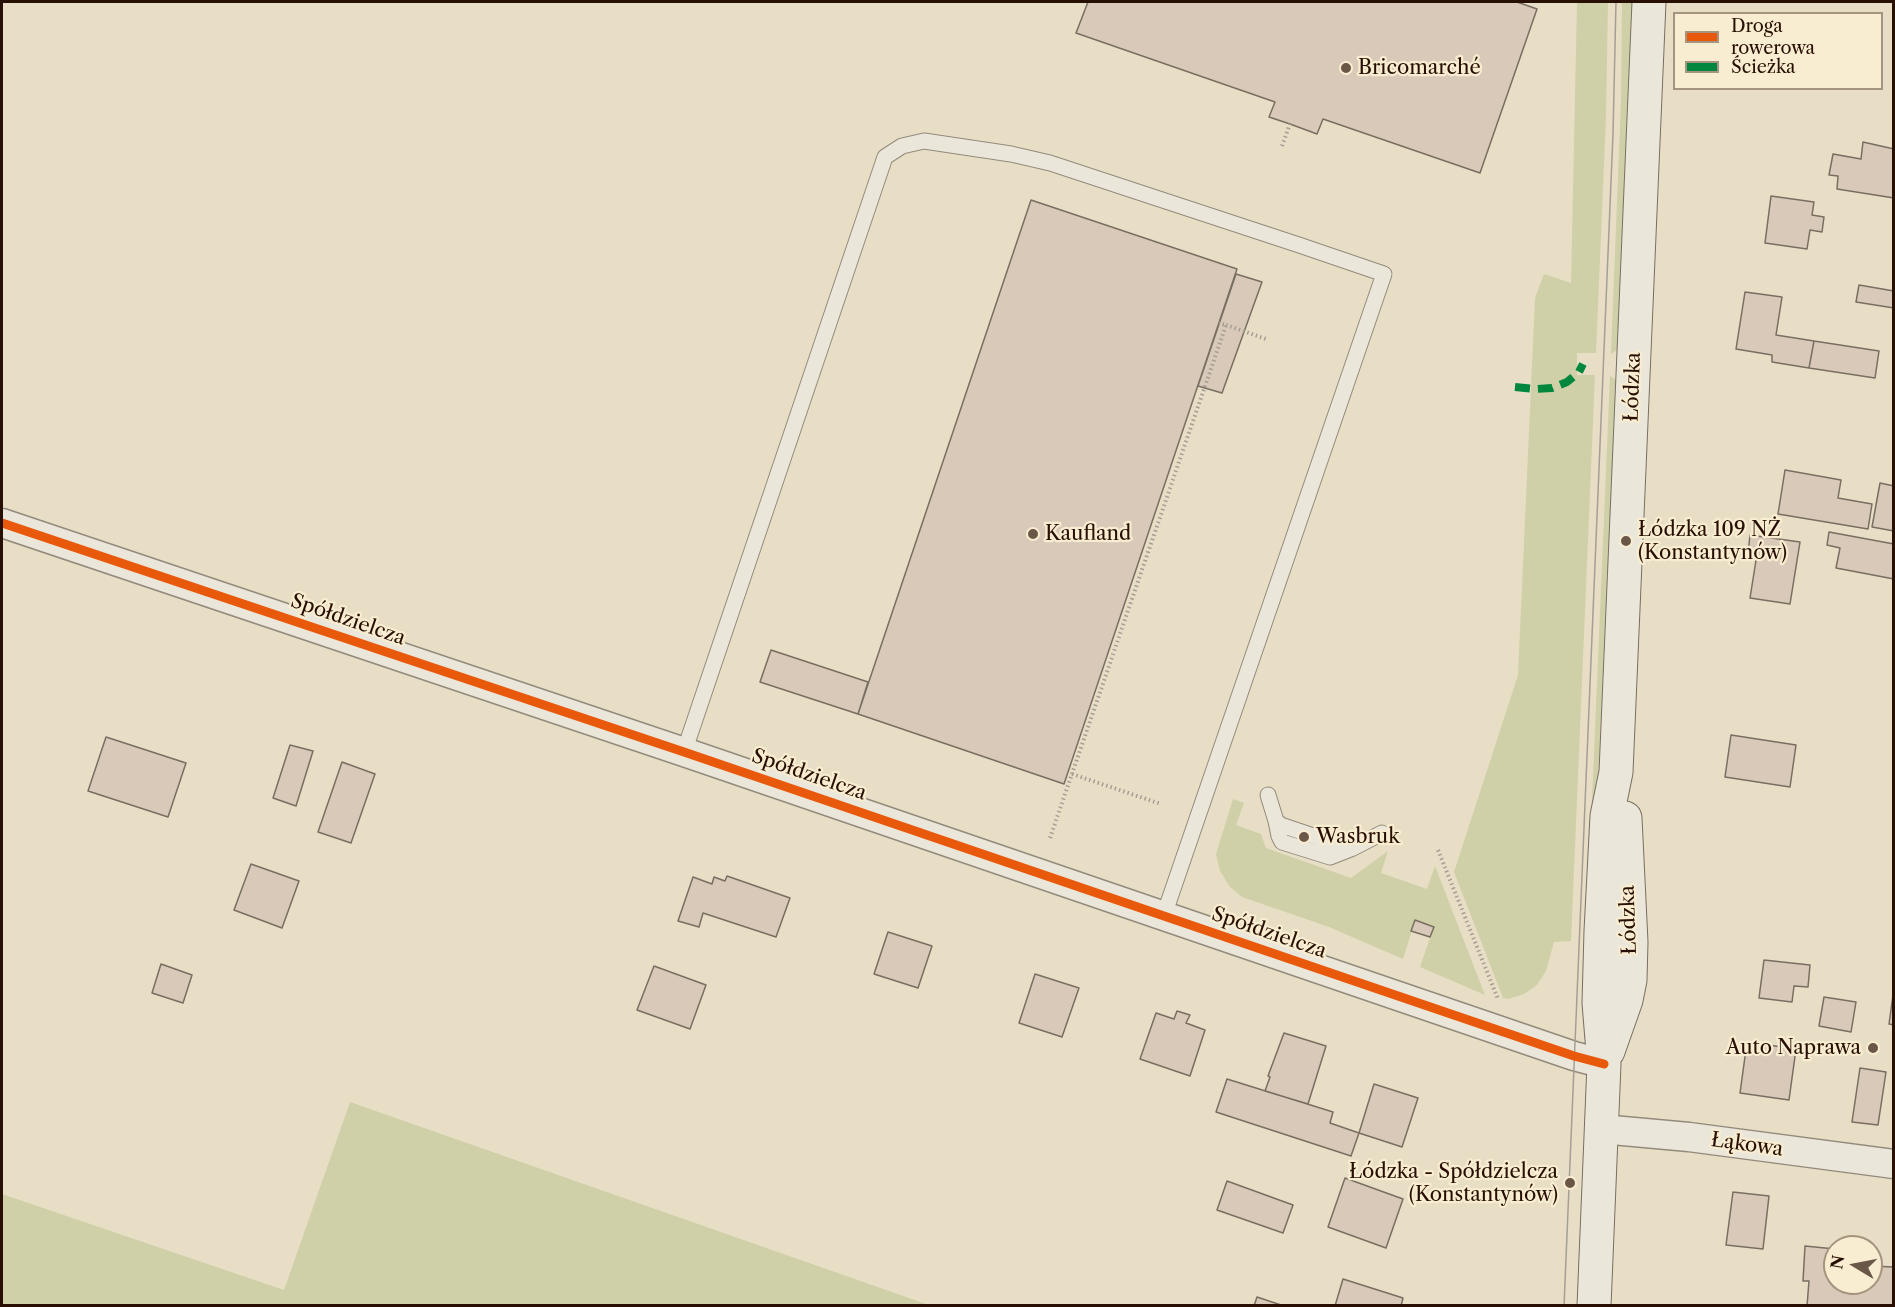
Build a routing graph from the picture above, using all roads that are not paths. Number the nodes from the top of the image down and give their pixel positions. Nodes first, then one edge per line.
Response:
1 (1649, 2) edge
2 (2, 523) edge
3 (684, 752) junction
4 (1268, 795) dead end
5 (1382, 833) dead end
6 (1164, 915) junction
7 (1604, 1064) junction
8 (1601, 1129) junction
9 (1893, 1164) edge
10 (1594, 1305) edge

1 - 7 main road, Łódzka
2 - 3 street, Spółdzielcza
3 - 6 street, Spółdzielcza
3 - 6 lane
4 - 5 lane
6 - 7 street, Spółdzielcza
7 - 8 main road, Łódzka
8 - 9 street, Łąkowa
8 - 10 main road, Łódzka

